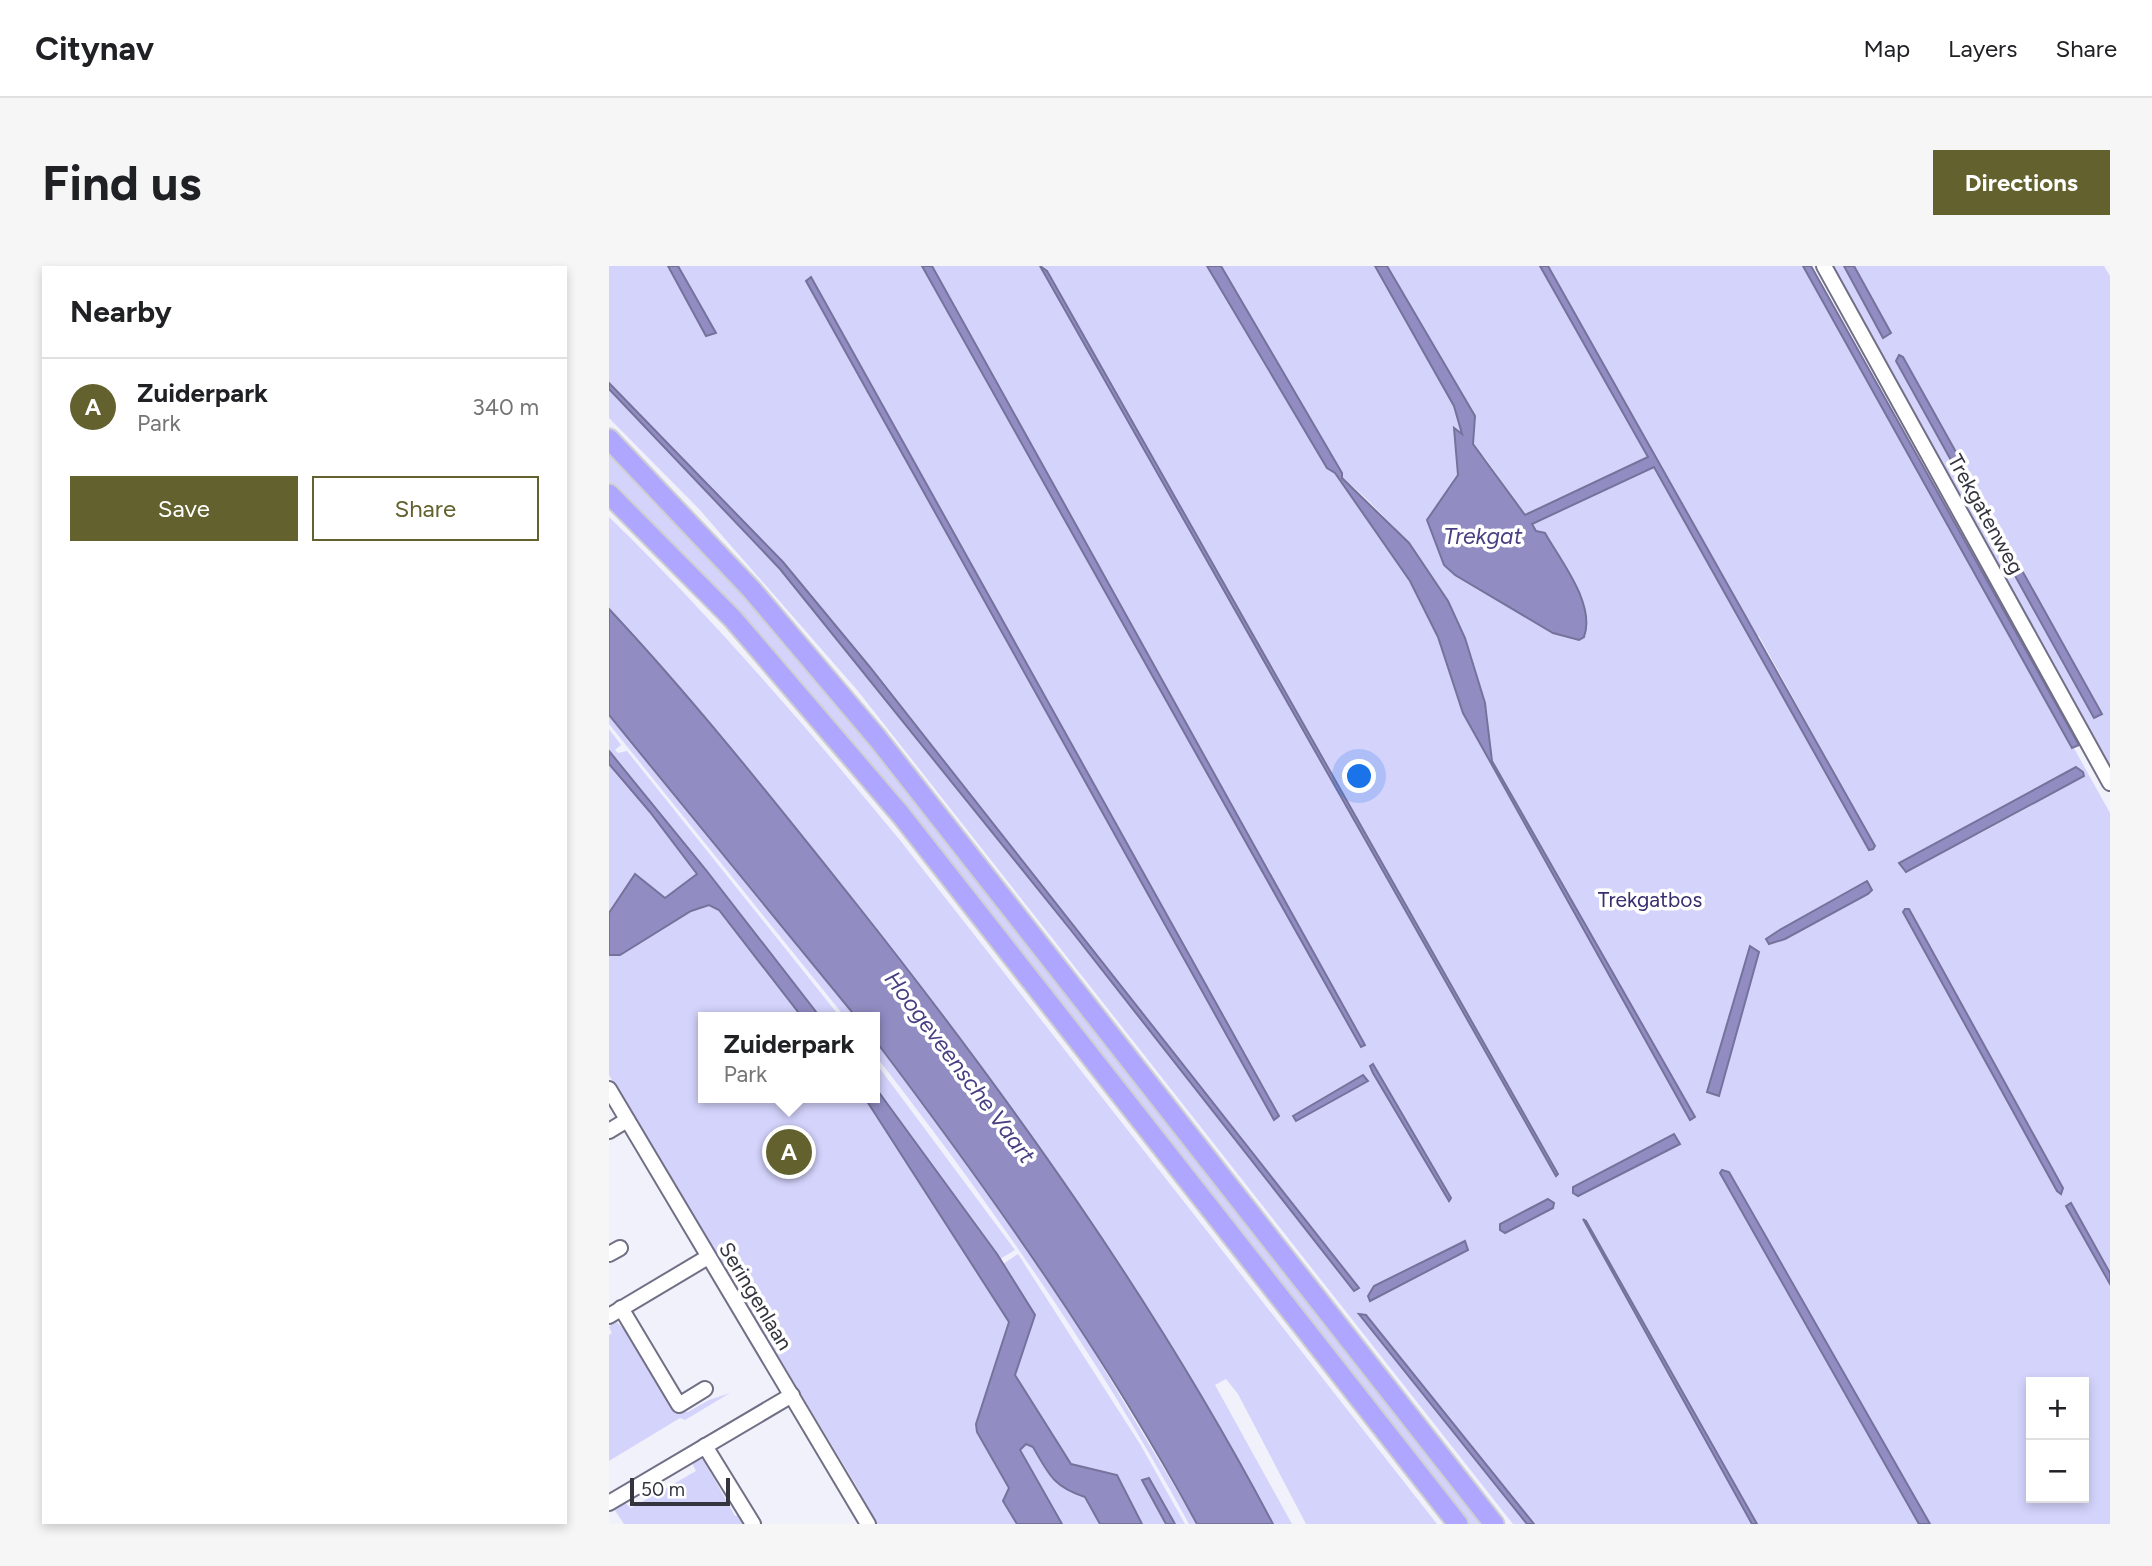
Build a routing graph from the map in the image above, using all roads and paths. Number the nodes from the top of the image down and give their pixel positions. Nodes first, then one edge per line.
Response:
1 (1824, 266) edge
2 (609, 439) edge
3 (609, 494) edge
4 (2110, 783) edge
5 (609, 1089) edge
6 (627, 1120) junction
7 (609, 1131) edge
8 (708, 1257) junction
9 (615, 1312) edge
10 (705, 1389) dead end
11 (792, 1395) junction
12 (705, 1446) junction
13 (609, 1503) edge
14 (753, 1524) edge
15 (868, 1524) edge
16 (1458, 1524) edge
17 (1494, 1524) edge

1 - 4 street, Trekgatenweg
2 - 17 highway
3 - 16 highway
5 - 6 street, Seringenlaan
6 - 7 street
6 - 8 street, Seringenlaan
8 - 9 street
8 - 11 street, Seringenlaan
9 - 10 street
11 - 12 street
11 - 15 street, Seringenlaan
12 - 13 street
12 - 14 street

